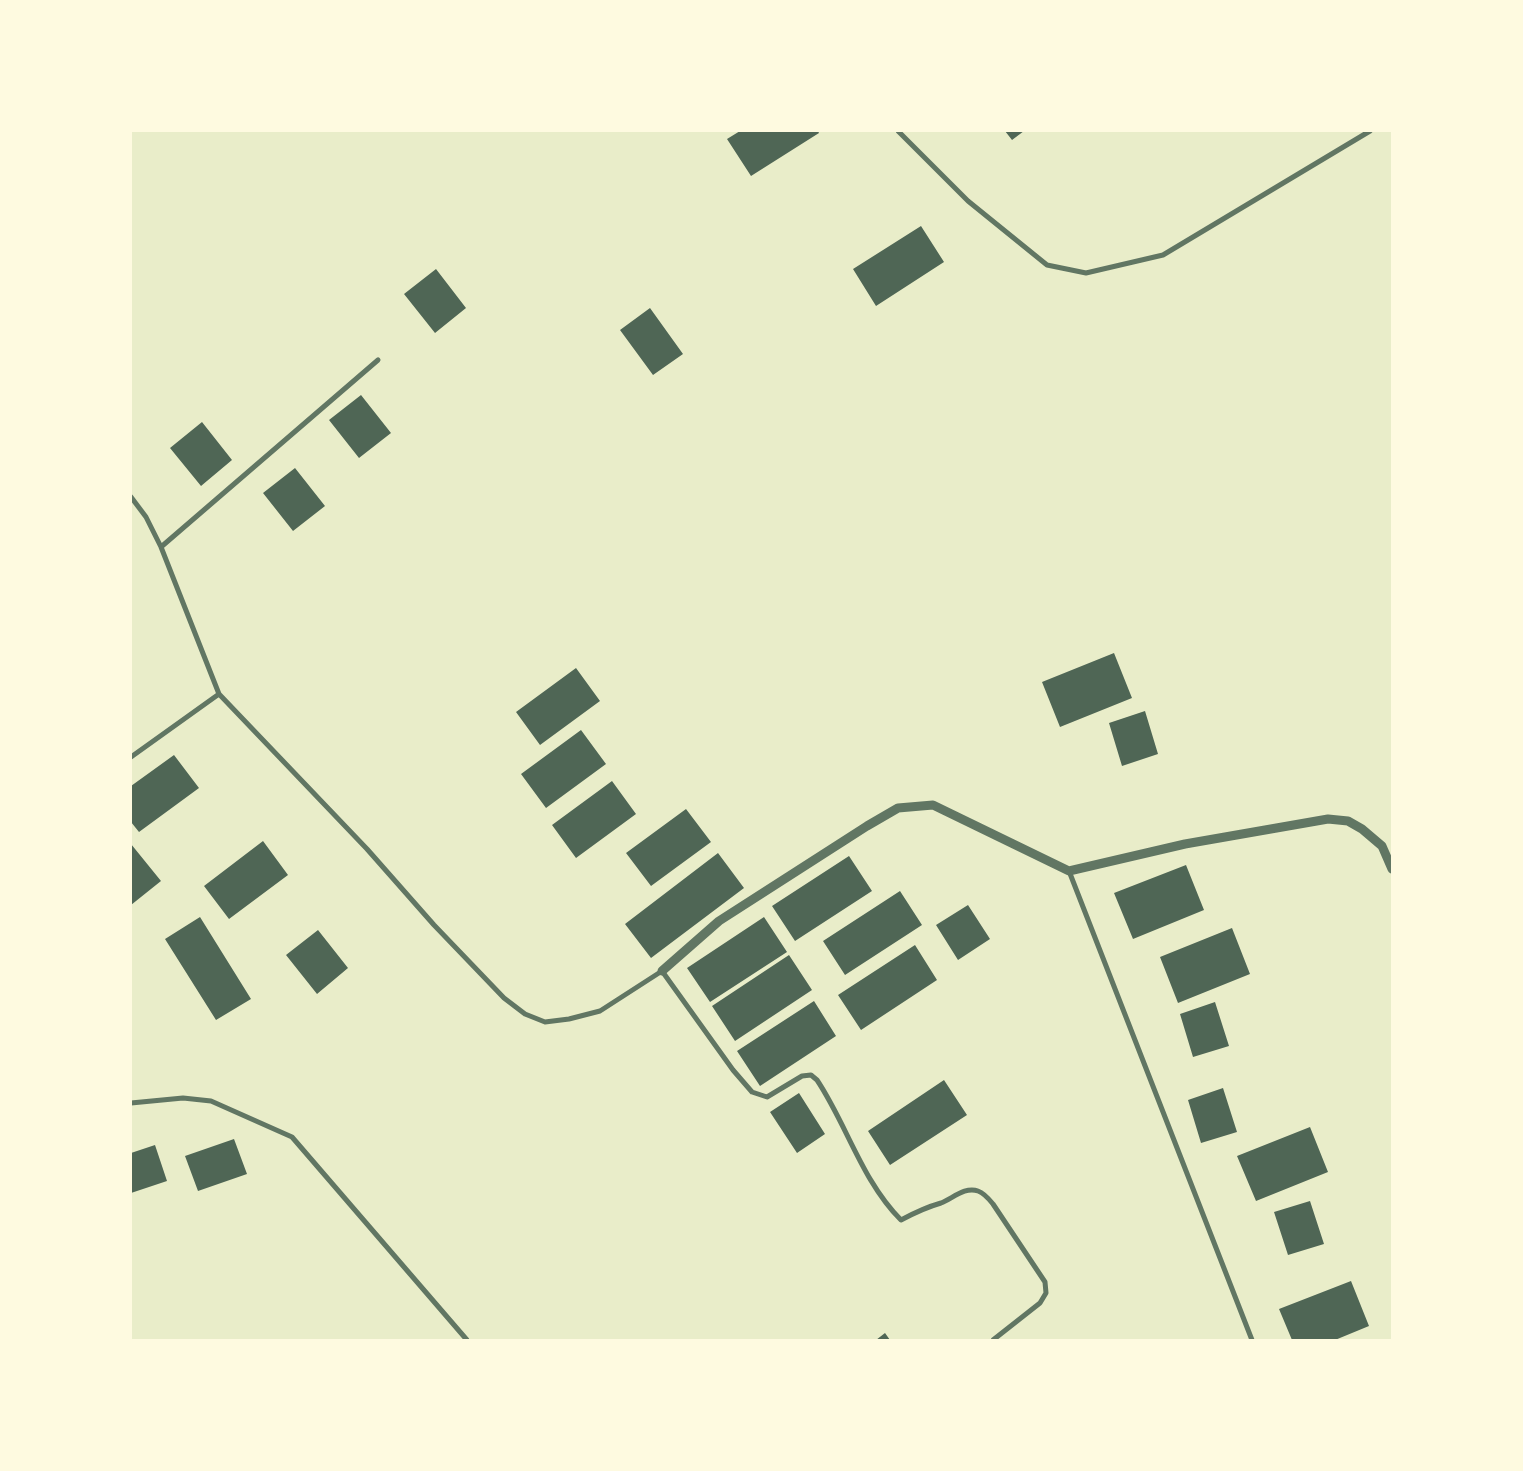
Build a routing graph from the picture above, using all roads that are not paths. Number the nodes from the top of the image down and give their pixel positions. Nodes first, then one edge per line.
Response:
1 (898, 131) edge
2 (1370, 131) edge
3 (378, 360) dead end
4 (131, 497) edge
5 (161, 547) junction
6 (219, 694) junction
7 (131, 757) edge
8 (1392, 869) edge
9 (1069, 872) junction
10 (662, 971) junction
11 (131, 1103) edge
12 (467, 1340) edge
13 (992, 1340) edge
14 (1252, 1340) edge

1 - 2 street
3 - 5 street
4 - 5 street
5 - 6 street
6 - 7 street
6 - 10 street
8 - 9 street
9 - 10 street
9 - 14 street
10 - 13 street
11 - 12 street

